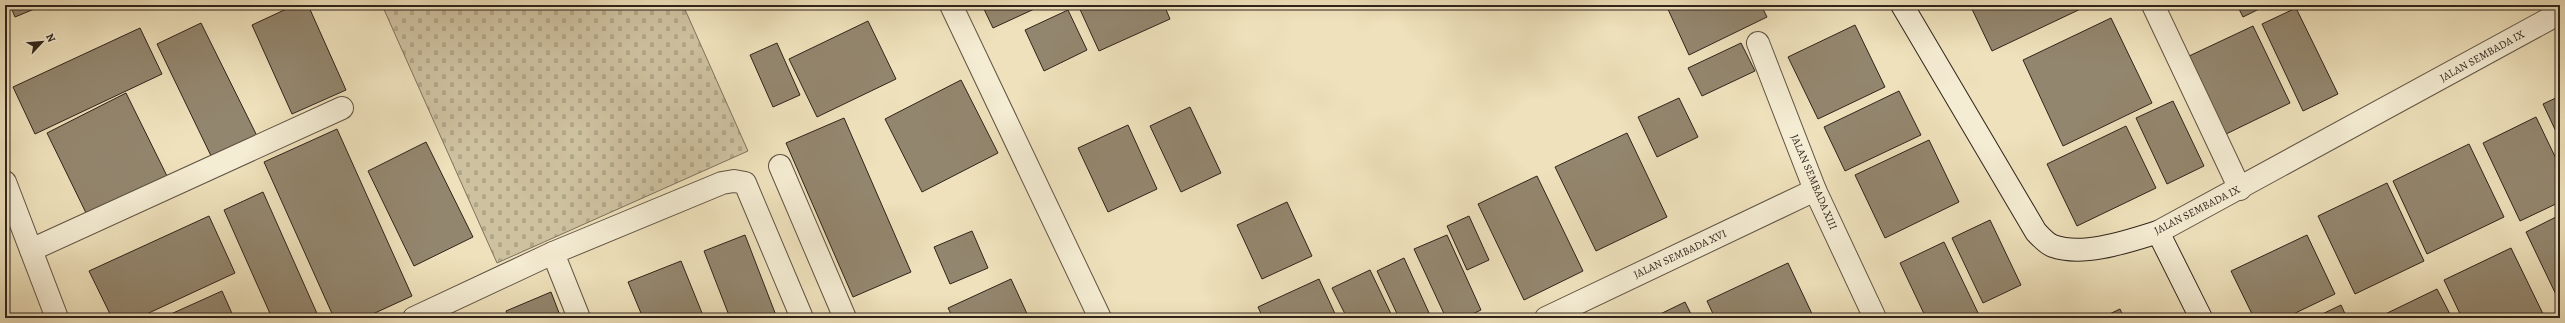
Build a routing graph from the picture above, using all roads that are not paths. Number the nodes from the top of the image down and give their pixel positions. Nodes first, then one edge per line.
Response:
1 (950, 5) edge
2 (1902, 5) edge
3 (2153, 5) edge
4 (2560, 14) edge
5 (1758, 43) dead end
6 (342, 108) dead end
7 (780, 166) dead end
8 (5, 182) edge
9 (2240, 188) junction
10 (1815, 190) junction
11 (2158, 232) junction
12 (31, 250) junction
13 (553, 253) junction
14 (57, 318) edge
15 (414, 318) edge
16 (579, 318) edge
17 (802, 318) edge
18 (845, 318) edge
19 (1100, 318) edge
20 (1546, 318) edge
21 (1875, 318) edge
22 (2200, 318) edge

1 - 19 street
2 - 11 street, JALAN SEMBADA IX
3 - 9 street
4 - 9 street, JALAN SEMBADA IX
5 - 10 street, JALAN SEMBADA XIII
6 - 12 street
7 - 18 street
8 - 12 street
9 - 11 street, JALAN SEMBADA IX
10 - 20 street, JALAN SEMBADA XVI
10 - 21 street, JALAN SEMBADA XIII
11 - 22 street
12 - 14 street
13 - 15 street
13 - 16 street
13 - 17 street

